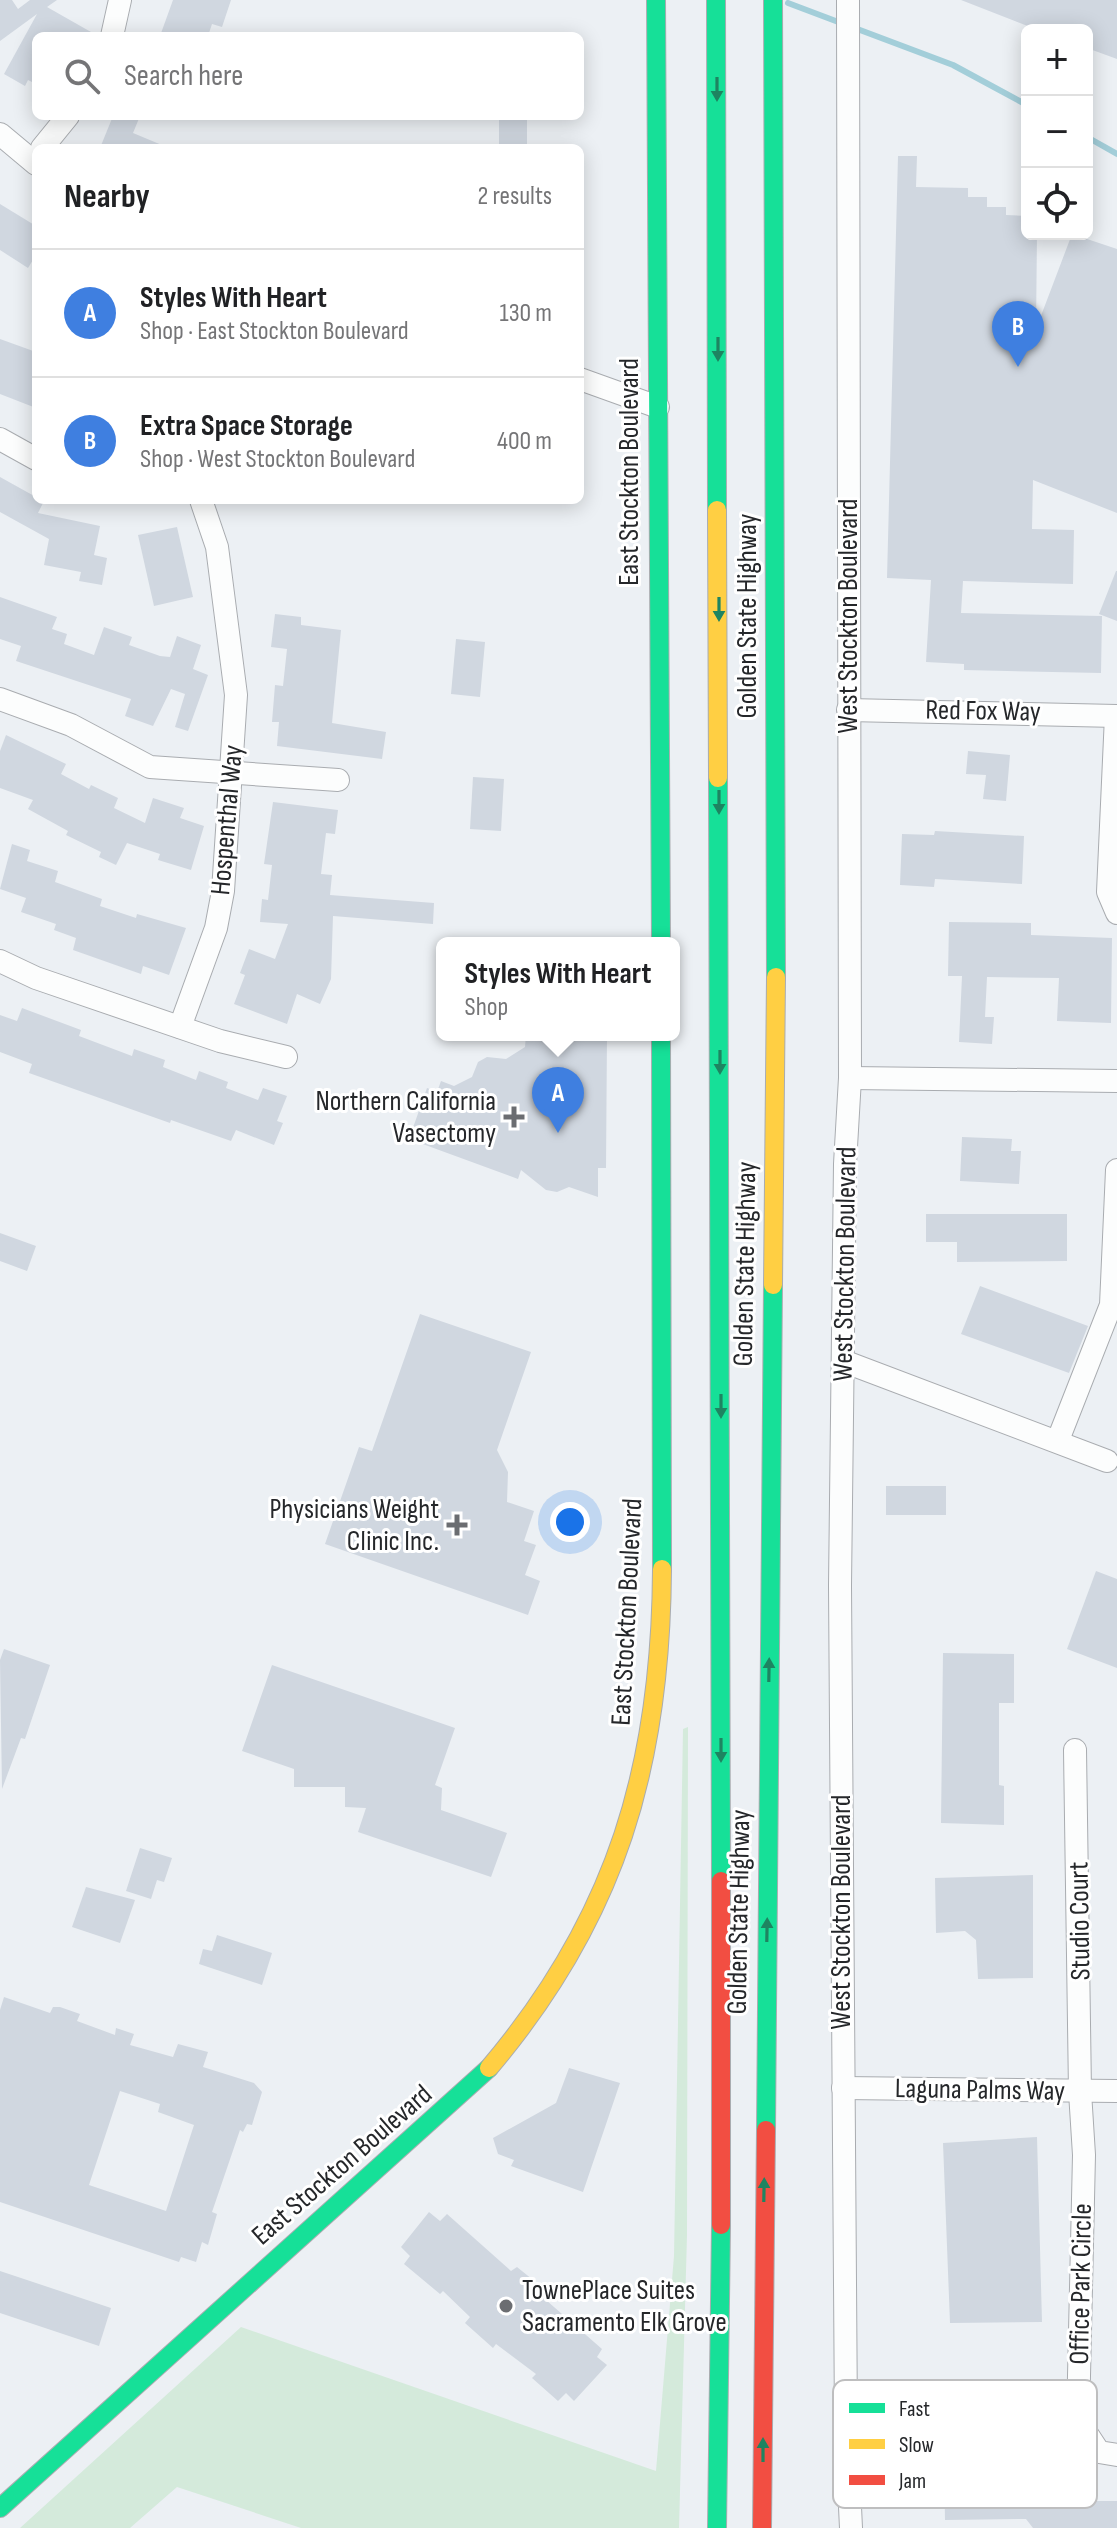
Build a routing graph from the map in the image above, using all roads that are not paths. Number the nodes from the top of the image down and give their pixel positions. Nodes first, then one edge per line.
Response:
1 (120, 0) edge
2 (656, 0) edge
3 (773, 0) edge
4 (848, 0) edge
5 (716, 5) edge
6 (113, 32) edge
7 (65, 120) edge
8 (0, 134) edge
9 (46, 144) edge
10 (32, 154) edge
11 (584, 380) edge
12 (658, 407) junction
13 (0, 439) edge
14 (32, 457) edge
15 (202, 504) edge
16 (0, 699) edge
17 (848, 710) junction
18 (1117, 716) edge
19 (231, 774) junction
20 (338, 780) dead end
21 (1117, 913) edge
22 (661, 937) edge
23 (0, 961) edge
24 (180, 1027) junction
25 (661, 1041) edge
26 (286, 1057) dead end
27 (850, 1078) junction
28 (1117, 1081) edge
29 (1117, 1170) edge
30 (843, 1361) junction
31 (1058, 1440) junction
32 (1107, 1461) dead end
33 (1075, 1750) dead end
34 (843, 2088) junction
35 (1117, 2091) edge
36 (1080, 2092) junction
37 (848, 2380) edge
38 (1079, 2380) edge
39 (718, 2444) junction
40 (1097, 2449) edge
41 (1117, 2455) edge
42 (0, 2508) edge
43 (851, 2508) edge
44 (699, 2528) edge
45 (717, 2528) edge
46 (762, 2528) edge
47 (851, 2528) edge

1 - 6 street
2 - 12 main road, East Stockton Boulevard
46 -> 3 main road, Golden State Highway
4 - 17 street, West Stockton Boulevard
5 -> 39 main road, Golden State Highway
7 - 9 street
8 - 10 street
11 - 12 street
12 - 22 main road, East Stockton Boulevard
13 - 14 street
15 - 19 street, Hospenthal Way
16 - 19 street
17 - 18 street, Red Fox Way
17 - 27 street, West Stockton Boulevard
18 - 21 street
19 - 20 street
19 - 24 street, Hospenthal Way
23 - 24 street
24 - 26 street
25 - 42 main road, East Stockton Boulevard
27 - 28 street
27 - 30 street, West Stockton Boulevard
29 - 31 street
30 - 31 street
30 - 34 street, West Stockton Boulevard
31 - 32 street
33 - 36 street, Studio Court
34 - 36 street, Laguna Palms Way
34 - 37 street, West Stockton Boulevard
35 - 36 street, Laguna Palms Way
36 - 38 street, Office Park Circle
39 - 44 main road
39 - 45 main road, Golden State Highway
40 - 41 street, Office Park Circle
43 - 47 street, West Stockton Boulevard

